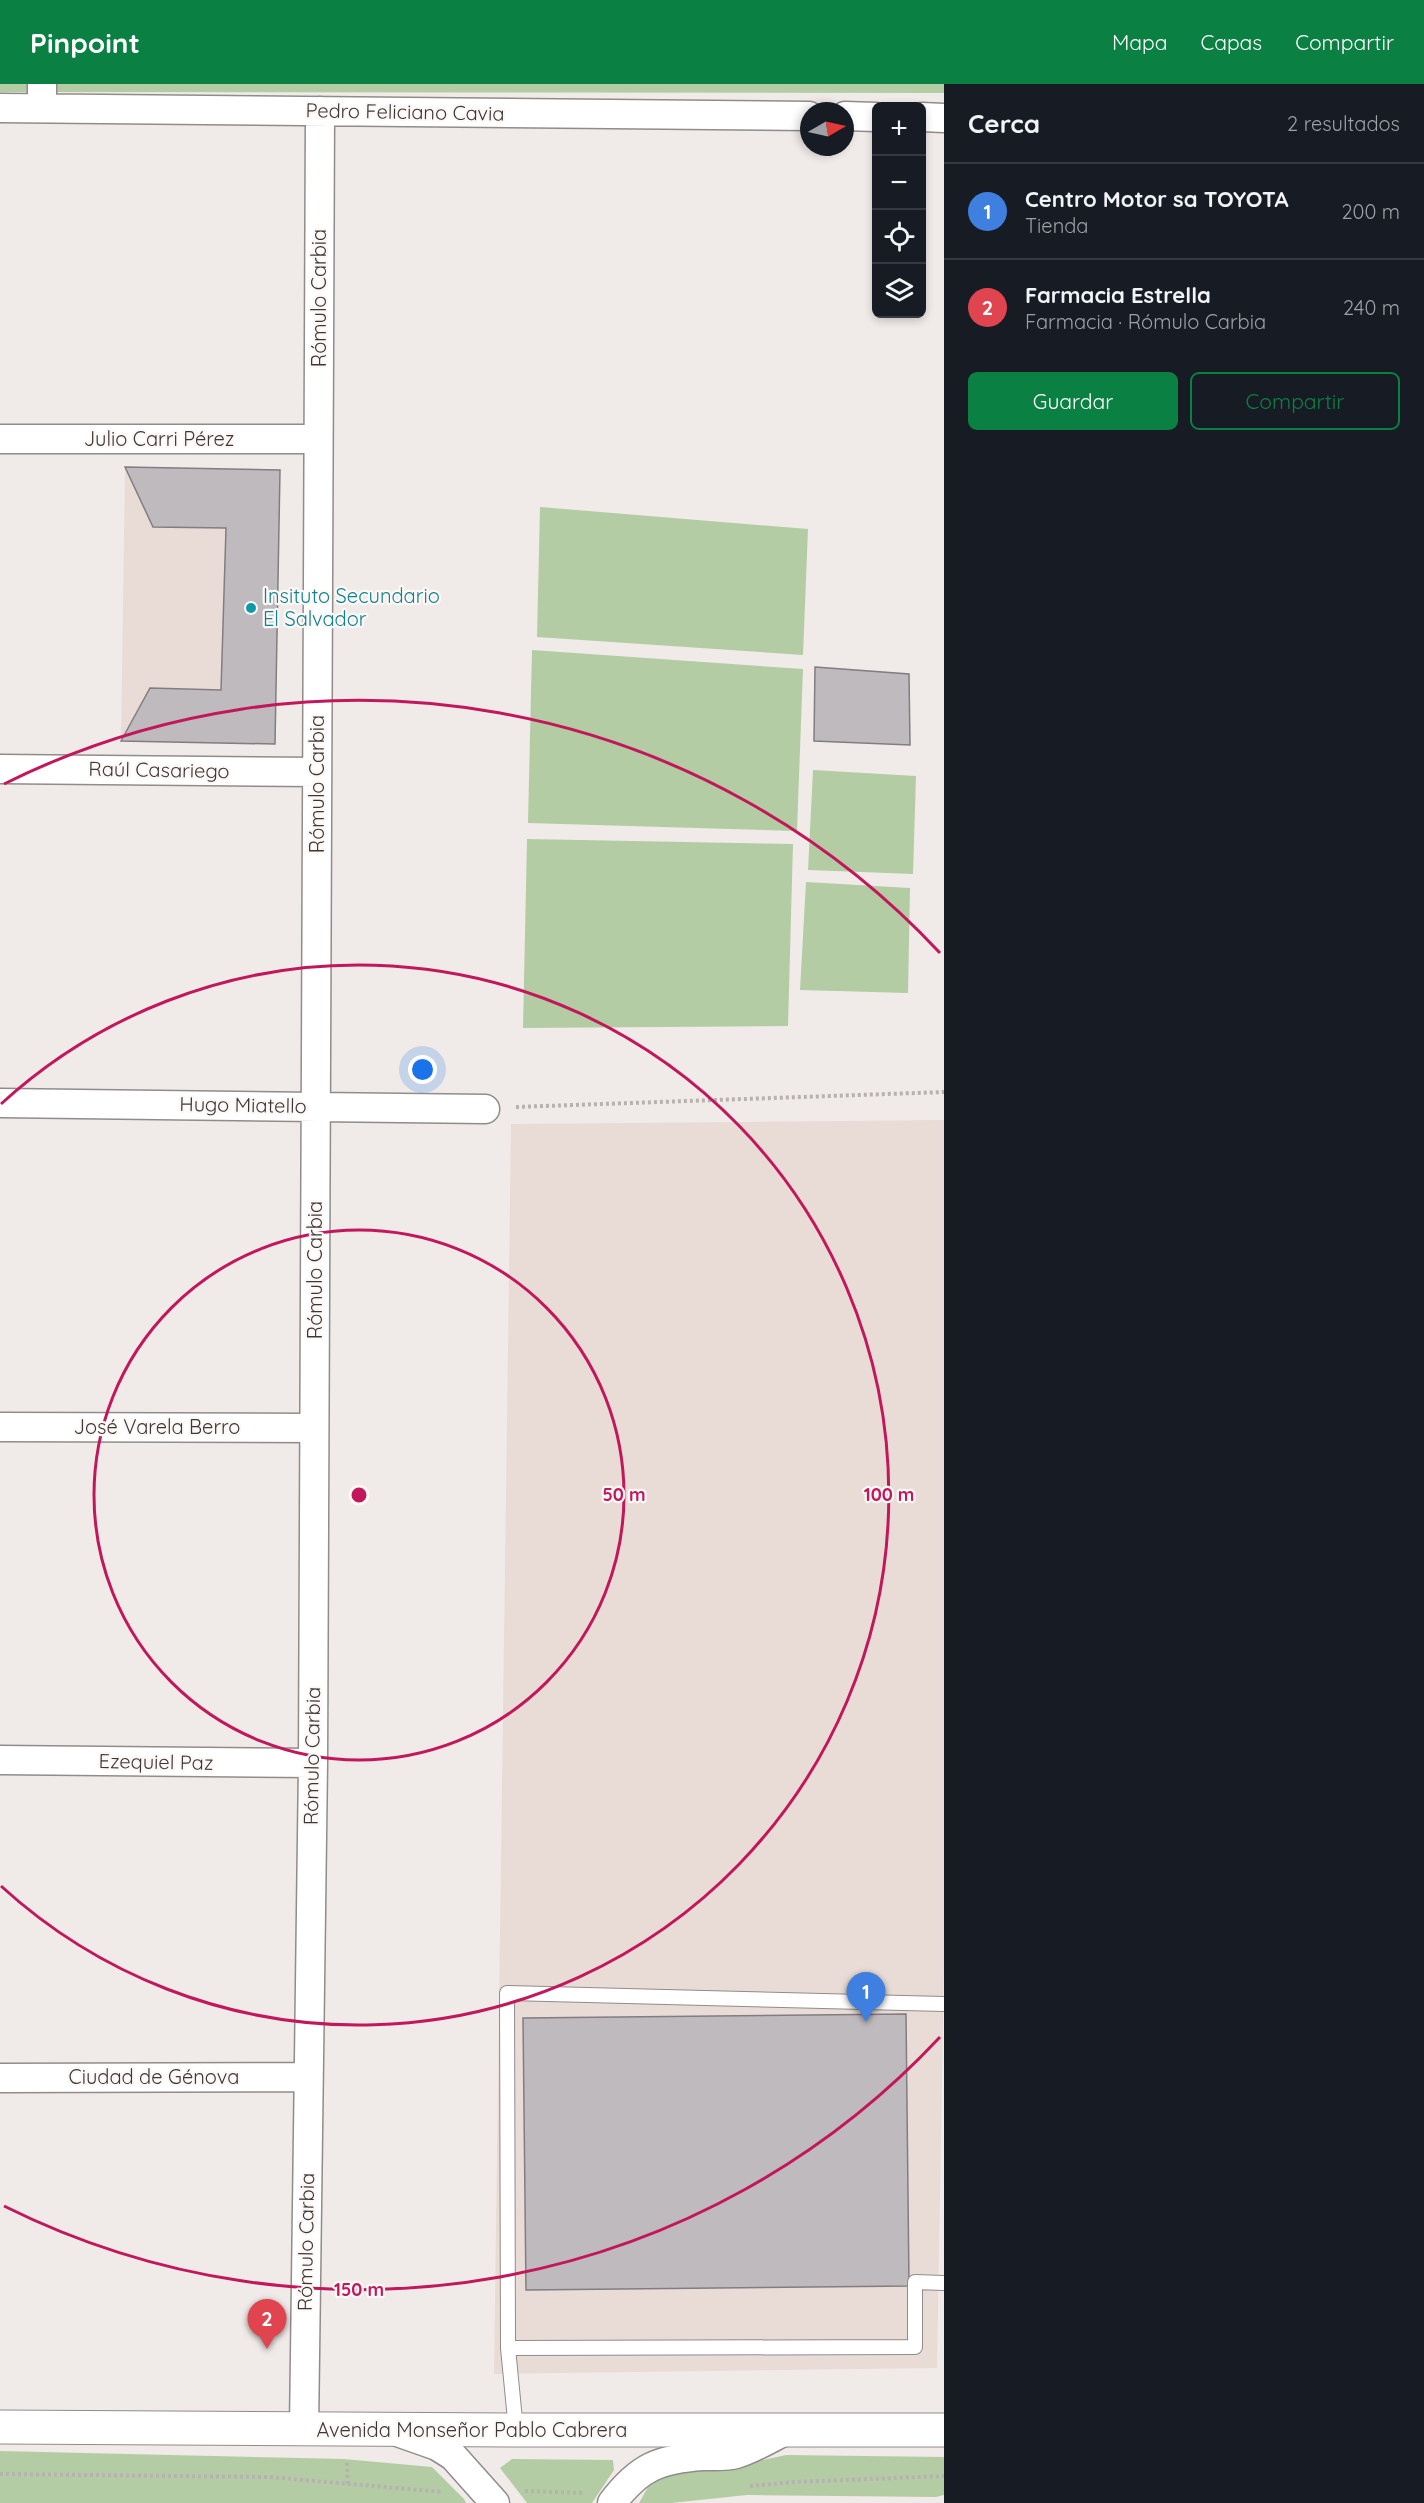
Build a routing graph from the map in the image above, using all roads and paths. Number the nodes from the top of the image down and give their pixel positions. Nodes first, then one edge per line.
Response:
1 (42, 96) edge
2 (0, 108) edge
3 (320, 111) junction
4 (800, 116) edge
5 (854, 117) edge
6 (872, 117) edge
7 (926, 117) edge
8 (944, 118) edge
9 (0, 439) edge
10 (318, 439) junction
11 (0, 769) edge
12 (317, 772) junction
13 (944, 1092) edge
14 (0, 1103) edge
15 (315, 1106) junction
16 (486, 1109) joint
17 (0, 1427) edge
18 (314, 1428) junction
19 (0, 1760) edge
20 (313, 1763) junction
21 (944, 2004) edge
22 (308, 2077) junction
23 (0, 2078) edge
24 (944, 2283) edge
25 (507, 2348) junction
26 (0, 2427) edge
27 (304, 2429) junction
28 (391, 2430) junction
29 (516, 2430) junction
30 (787, 2430) junction
31 (944, 2430) edge
32 (495, 2503) edge
33 (612, 2503) edge

1 - 2 street, Pedro Feliciano Cavia
1 - 3 street, Pedro Feliciano Cavia
3 - 4 street, Pedro Feliciano Cavia
3 - 10 street, Rómulo Carbia
5 - 6 street
7 - 8 street
9 - 10 street, Julio Carri Pérez
10 - 12 street, Rómulo Carbia
11 - 12 street, Raúl Casariego
12 - 15 street, Rómulo Carbia
13 - 16 path
14 - 15 street, Hugo Miatello
15 - 16 street, Hugo Miatello
15 - 18 street, Rómulo Carbia
17 - 18 street, José Varela Berro
18 - 20 street, Rómulo Carbia
19 - 20 street, Ezequiel Paz
20 - 22 street, Rómulo Carbia
21 - 25 lane
22 - 23 street, Ciudad de Génova
22 - 27 street, Rómulo Carbia
24 - 25 lane
25 - 29 lane
26 - 27 main road, Avenida Monseñor Pablo Cabrera
27 - 28 main road, Avenida Monseñor Pablo Cabrera
28 - 29 main road, Avenida Monseñor Pablo Cabrera
28 - 32 street
29 - 30 main road, Avenida Monseñor Pablo Cabrera
30 - 31 main road, Avenida Monseñor Pablo Cabrera
30 - 33 street

